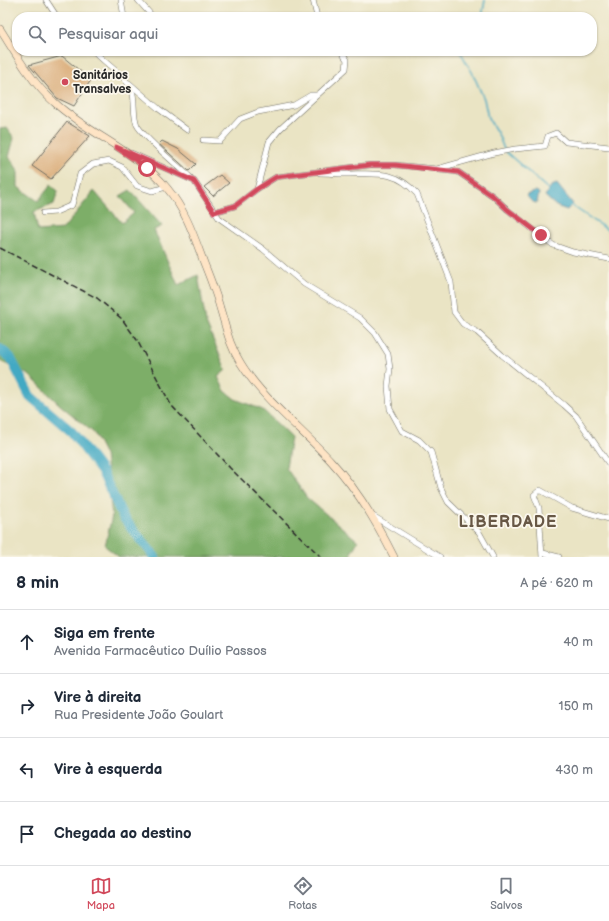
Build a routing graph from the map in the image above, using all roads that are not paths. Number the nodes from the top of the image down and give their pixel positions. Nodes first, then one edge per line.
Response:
1 (46, 0) edge
2 (121, 0) edge
3 (138, 0) edge
4 (313, 0) edge
5 (54, 12) edge
6 (123, 12) edge
7 (148, 12) edge
8 (317, 12) edge
9 (0, 29) edge
10 (12, 47) edge
11 (18, 56) edge
12 (98, 56) edge
13 (344, 56) edge
14 (122, 77) junction
15 (317, 94) junction
16 (187, 130) dead end
17 (203, 140) dead end
18 (116, 147) junction
19 (609, 148) edge
20 (437, 169) junction
21 (320, 173) junction
22 (194, 181) junction
23 (166, 186) junction
24 (257, 189) junction
25 (214, 212) junction
26 (44, 213) dead end
27 (609, 259) edge
28 (609, 464) edge
29 (373, 516) junction
30 (609, 519) edge
31 (542, 555) edge
32 (394, 557) edge
33 (440, 557) edge
34 (493, 557) edge
35 (559, 557) edge

1 - 5 street
2 - 6 street
3 - 7 street
4 - 8 street
9 - 10 main road
11 - 18 main road
12 - 14 street
13 - 15 street
14 - 16 street
14 - 22 street
15 - 17 street
15 - 24 street
18 - 22 street
18 - 23 main road
19 - 20 street
20 - 21 street
20 - 27 street
21 - 24 street
21 - 28 street
22 - 25 street
23 - 26 street
23 - 29 main road
24 - 25 street
25 - 34 street
29 - 32 main road
29 - 33 street
30 - 31 street
31 - 35 street

